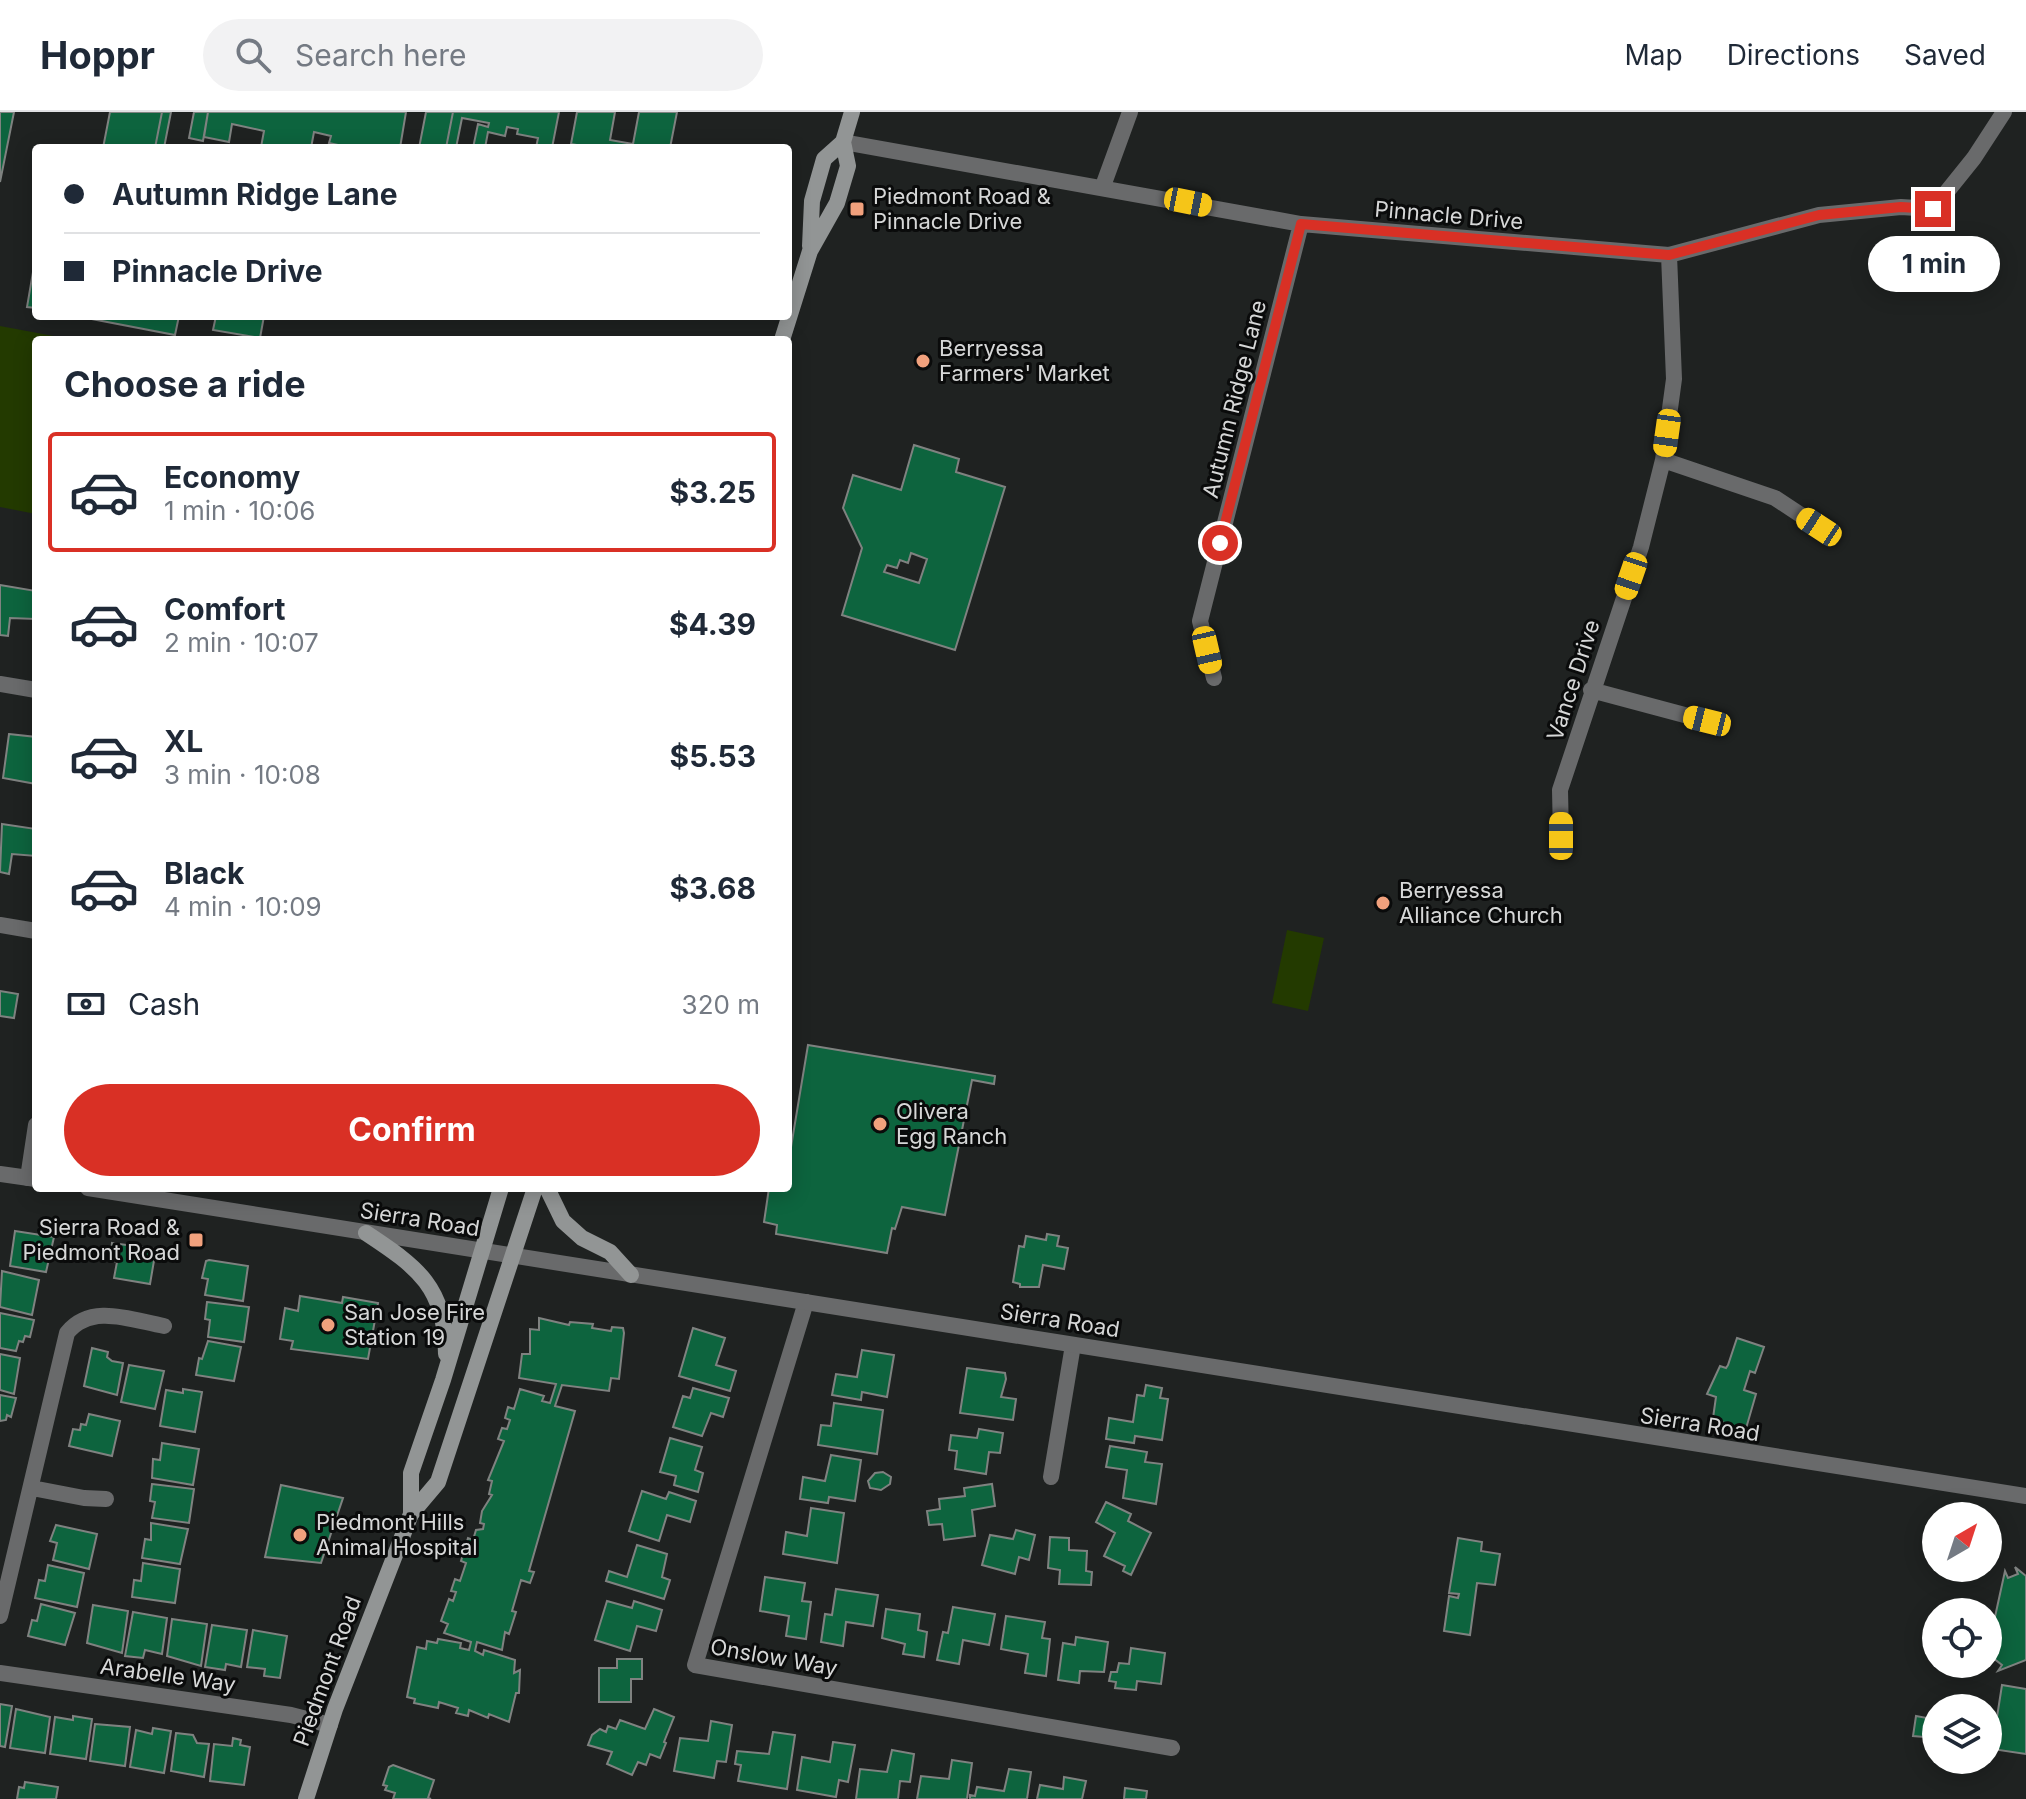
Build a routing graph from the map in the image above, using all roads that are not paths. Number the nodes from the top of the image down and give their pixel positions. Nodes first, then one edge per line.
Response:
1 (852, 112) edge
2 (1130, 112) edge
3 (2004, 112) edge
4 (843, 142) junction
5 (1103, 186) junction
6 (1301, 224) junction
7 (810, 251) junction
8 (1669, 255) junction
9 (792, 308) edge
10 (1663, 460) junction
11 (1819, 527) dead end
12 (1214, 678) dead end
13 (0, 684) edge
14 (32, 689) edge
15 (1591, 690) junction
16 (1707, 721) dead end
17 (1561, 836) dead end
18 (0, 925) edge
19 (32, 930) edge
20 (0, 1174) edge
21 (32, 1179) edge
22 (113, 1192) edge
23 (500, 1192) edge
24 (534, 1192) edge
25 (549, 1192) edge
26 (366, 1233) junction
27 (481, 1250) junction
28 (514, 1256) junction
29 (631, 1275) junction
30 (806, 1302) junction
31 (164, 1326) dead end
32 (1073, 1345) junction
33 (447, 1368) junction
34 (1051, 1477) dead end
35 (32, 1488) junction
36 (2026, 1496) edge
37 (106, 1499) dead end
38 (411, 1514) junction
39 (0, 1616) edge
40 (0, 1673) edge
41 (330, 1725) junction
42 (1172, 1748) dead end
43 (306, 1799) edge

1 - 4 main road
2 - 5 street
3 - 8 street, Pinnacle Drive
4 - 5 street, Pinnacle Drive
4 - 7 main road
4 - 7 main road
5 - 6 street, Pinnacle Drive
6 - 8 street, Pinnacle Drive
6 - 12 street, Autumn Ridge Lane
7 - 9 main road
8 - 10 street, Vance Drive
10 - 11 street
10 - 15 street, Vance Drive
13 - 14 street
15 - 16 street
15 - 17 street, Vance Drive
18 - 19 street
20 - 21 street
22 - 26 street, Sierra Road
23 - 27 main road, Piedmont Road
24 - 28 main road, Piedmont Road
25 - 29 main road
26 - 27 street, Sierra Road
26 - 33 main road
27 - 28 street, Sierra Road
27 - 33 main road, Piedmont Road
28 - 29 street, Sierra Road
28 - 38 main road, Piedmont Road
29 - 30 street, Sierra Road
30 - 32 street, Sierra Road
30 - 42 street, Onslow Way
31 - 35 street
32 - 34 street
32 - 36 street, Sierra Road
33 - 38 main road, Piedmont Road
35 - 37 street
35 - 39 street
38 - 41 main road, Piedmont Road
40 - 41 street, Arabelle Way
41 - 43 main road, Piedmont Road

